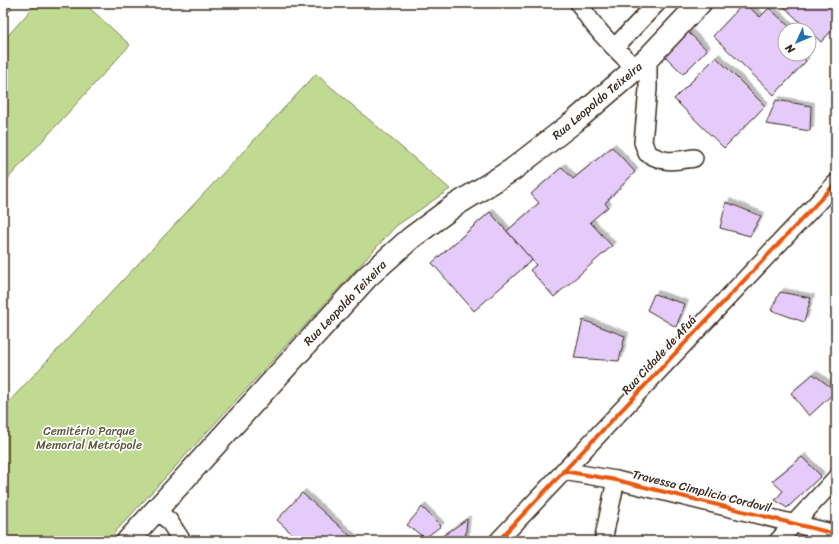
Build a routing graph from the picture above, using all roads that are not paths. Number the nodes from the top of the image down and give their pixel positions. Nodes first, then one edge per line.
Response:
1 (579, 3) edge
2 (700, 3) edge
3 (654, 4) edge
4 (615, 47) junction
5 (642, 64) junction
6 (694, 158) dead end
7 (836, 183) edge
8 (563, 471) junction
9 (836, 478) edge
10 (616, 480) junction
11 (156, 510) junction
12 (793, 524) junction
13 (836, 534) edge
14 (128, 541) edge
15 (182, 541) edge
16 (498, 541) edge
17 (603, 541) edge
18 (778, 541) edge

1 - 4 street
2 - 5 main road, Rua Leopoldo Teixeira
3 - 4 street
4 - 5 street
5 - 6 street
5 - 11 main road, Rua Leopoldo Teixeira
7 - 8 street, Rua Cidade de Afuá
8 - 10 street, Travessa Cimplicio Cordovil
8 - 16 street, Rua Cidade de Afuá
9 - 12 street
10 - 12 street, Travessa Cimplicio Cordovil
10 - 17 street
11 - 14 main road, Rua Leopoldo Teixeira
11 - 15 street
12 - 13 street, Travessa Cimplicio Cordovil
12 - 18 street

